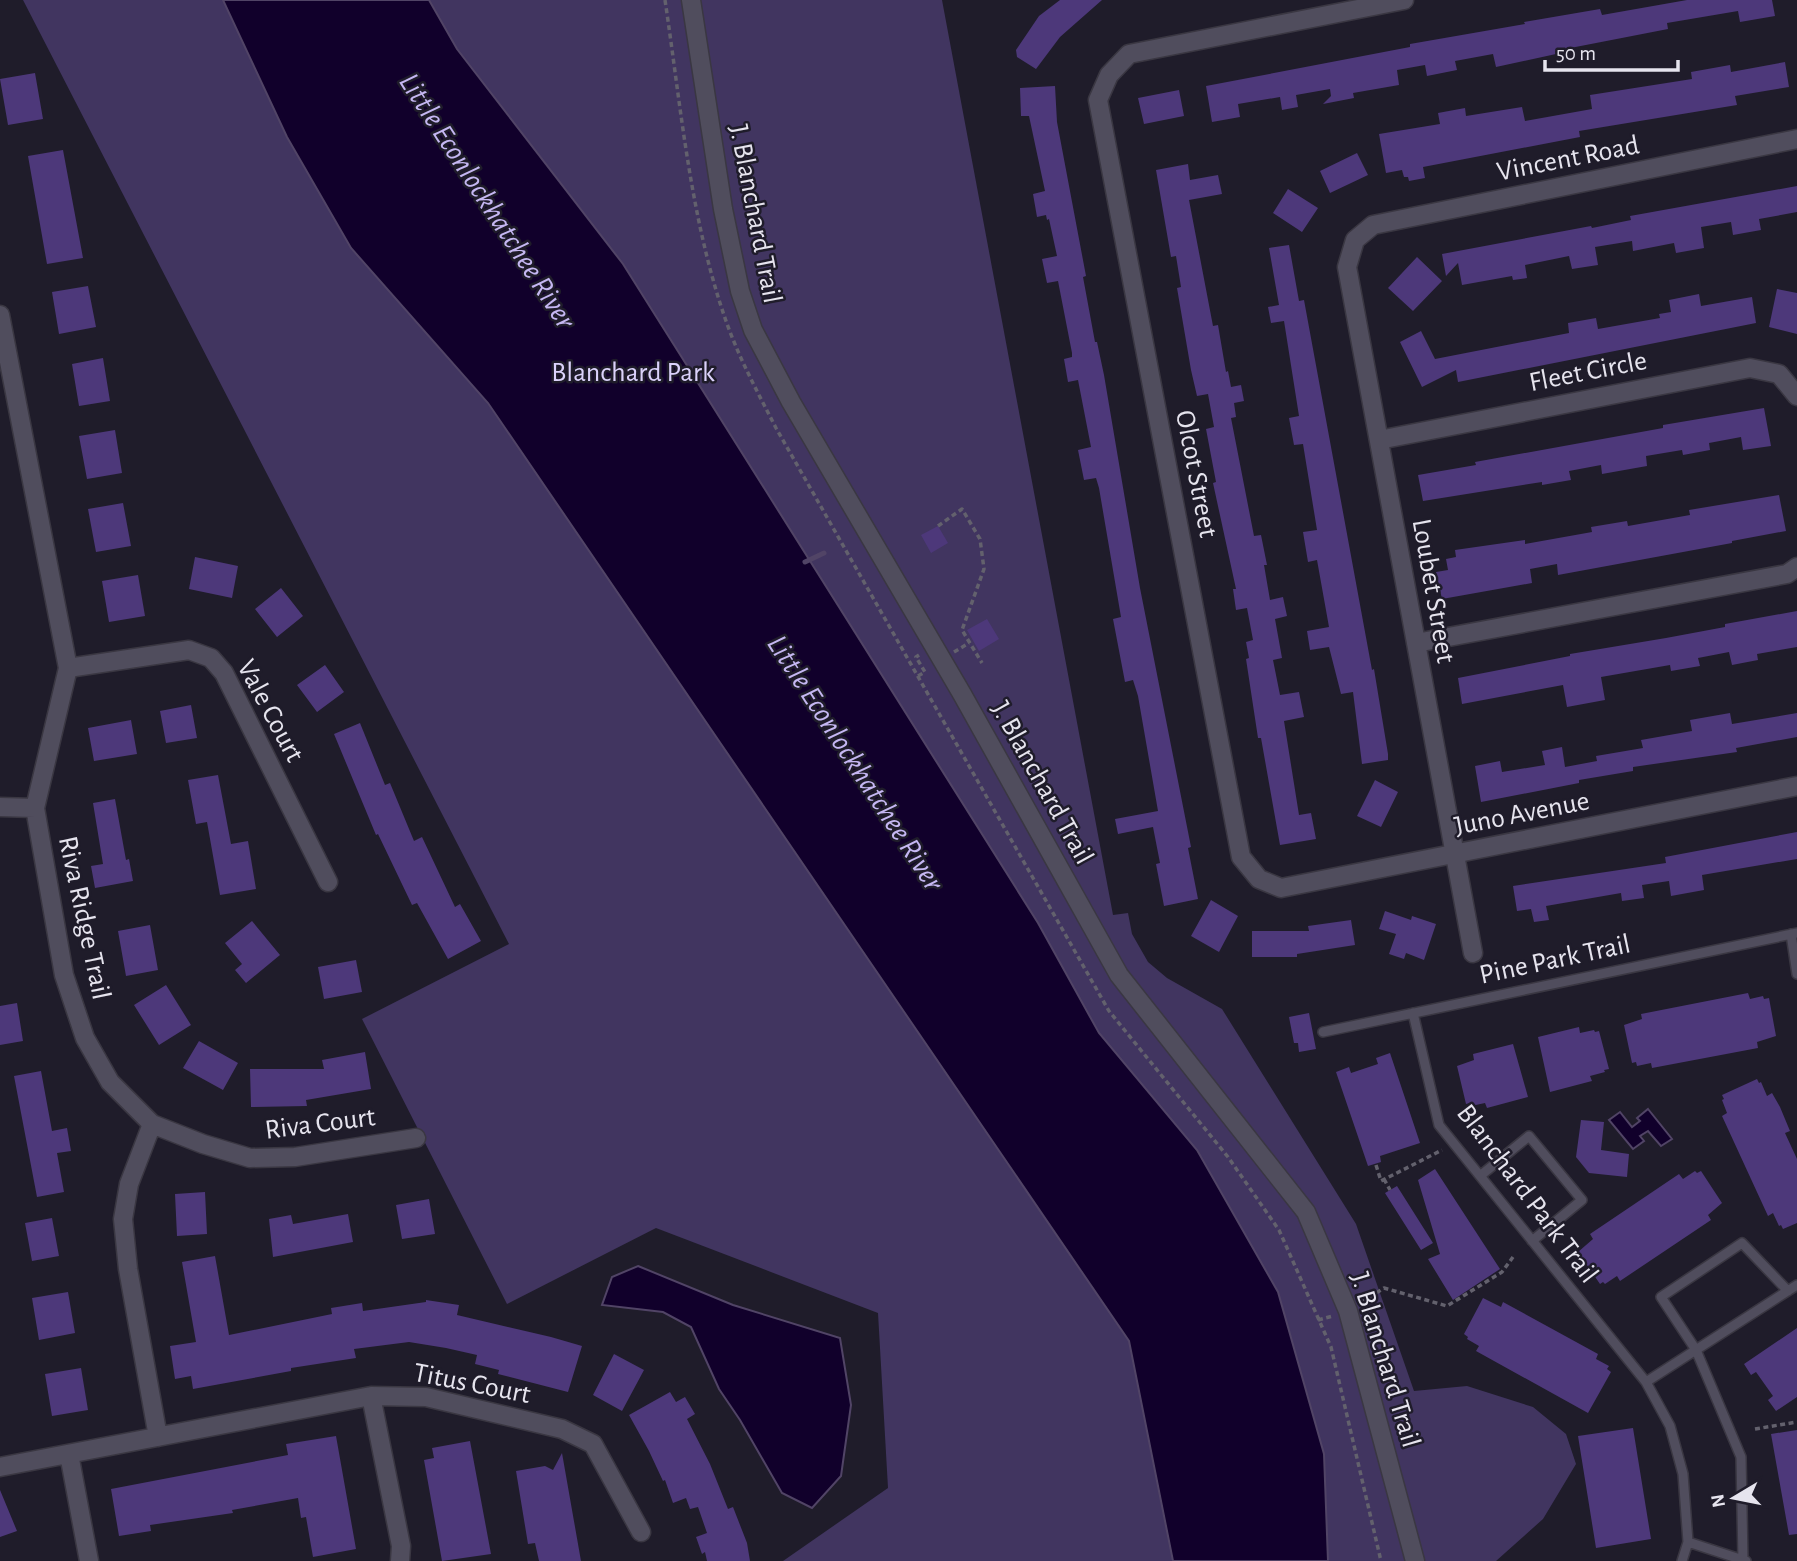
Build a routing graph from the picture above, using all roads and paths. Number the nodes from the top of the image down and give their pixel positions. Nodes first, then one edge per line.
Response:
1 (691, 0) edge
2 (1404, 0) edge
3 (1797, 139) edge
4 (1355, 240) joint
5 (0, 315) edge
6 (1797, 396) edge
7 (1379, 440) junction
8 (938, 526) dead end
9 (1797, 567) edge
10 (970, 642) junction
11 (1416, 643) junction
12 (949, 654) dead end
13 (982, 663) dead end
14 (68, 668) junction
15 (1797, 786) edge
16 (0, 807) edge
17 (35, 808) junction
18 (1455, 855) junction
19 (1259, 879) joint
20 (328, 882) dead end
21 (1794, 933) edge
22 (1473, 953) dead end
23 (1797, 974) edge
24 (1413, 1013) junction
25 (1323, 1032) dead end
26 (152, 1124) junction
27 (416, 1138) dead end
28 (1447, 1147) dead end
29 (1376, 1165) dead end
30 (1480, 1176) junction
31 (1384, 1179) junction
32 (1390, 1190) dead end
33 (1532, 1241) junction
34 (1513, 1257) dead end
35 (1793, 1288) edge
36 (1348, 1311) junction
37 (1696, 1350) junction
38 (1646, 1382) junction
39 (371, 1396) junction
40 (1797, 1422) edge
41 (1755, 1429) dead end
42 (158, 1437) junction
43 (69, 1454) junction
44 (0, 1467) edge
45 (641, 1532) dead end
46 (1688, 1542) junction
47 (89, 1561) edge
48 (400, 1561) edge
49 (1415, 1561) edge
50 (1682, 1561) edge
51 (1744, 1561) edge

1 - 36 street, J. Blanchard Trail
2 - 19 street, Olcot Street
3 - 4 street, Vincent Road
4 - 7 street, Loubet Street
5 - 14 street, Riva Ridge Trail
6 - 7 street, Fleet Circle
7 - 11 street, Loubet Street
8 - 10 path
9 - 11 street
10 - 12 path
10 - 13 path
11 - 18 street, Loubet Street
14 - 17 street, Riva Ridge Trail
14 - 20 street, Vale Court
15 - 18 street, Juno Avenue
16 - 17 street
17 - 26 street, Riva Ridge Trail
18 - 19 street, Juno Avenue
18 - 22 street, Loubet Street
21 - 23 lane
21 - 24 lane, Pine Park Trail
24 - 25 lane, Pine Park Trail
24 - 30 lane, Blanchard Park Trail
26 - 27 street, Riva Court
26 - 42 street
28 - 31 path
29 - 31 path
30 - 33 lane, Blanchard Park Trail
30 - 33 lane
31 - 32 path
33 - 38 lane, Blanchard Park Trail
34 - 36 path
35 - 37 lane
35 - 37 lane
36 - 49 street, J. Blanchard Trail
37 - 38 lane
37 - 51 lane
38 - 46 lane, Blanchard Park Trail
39 - 42 street, Titus Court
39 - 45 street, Titus Court
39 - 48 street
40 - 41 path
42 - 43 street
43 - 44 street
43 - 47 street
46 - 50 lane
46 - 51 lane

